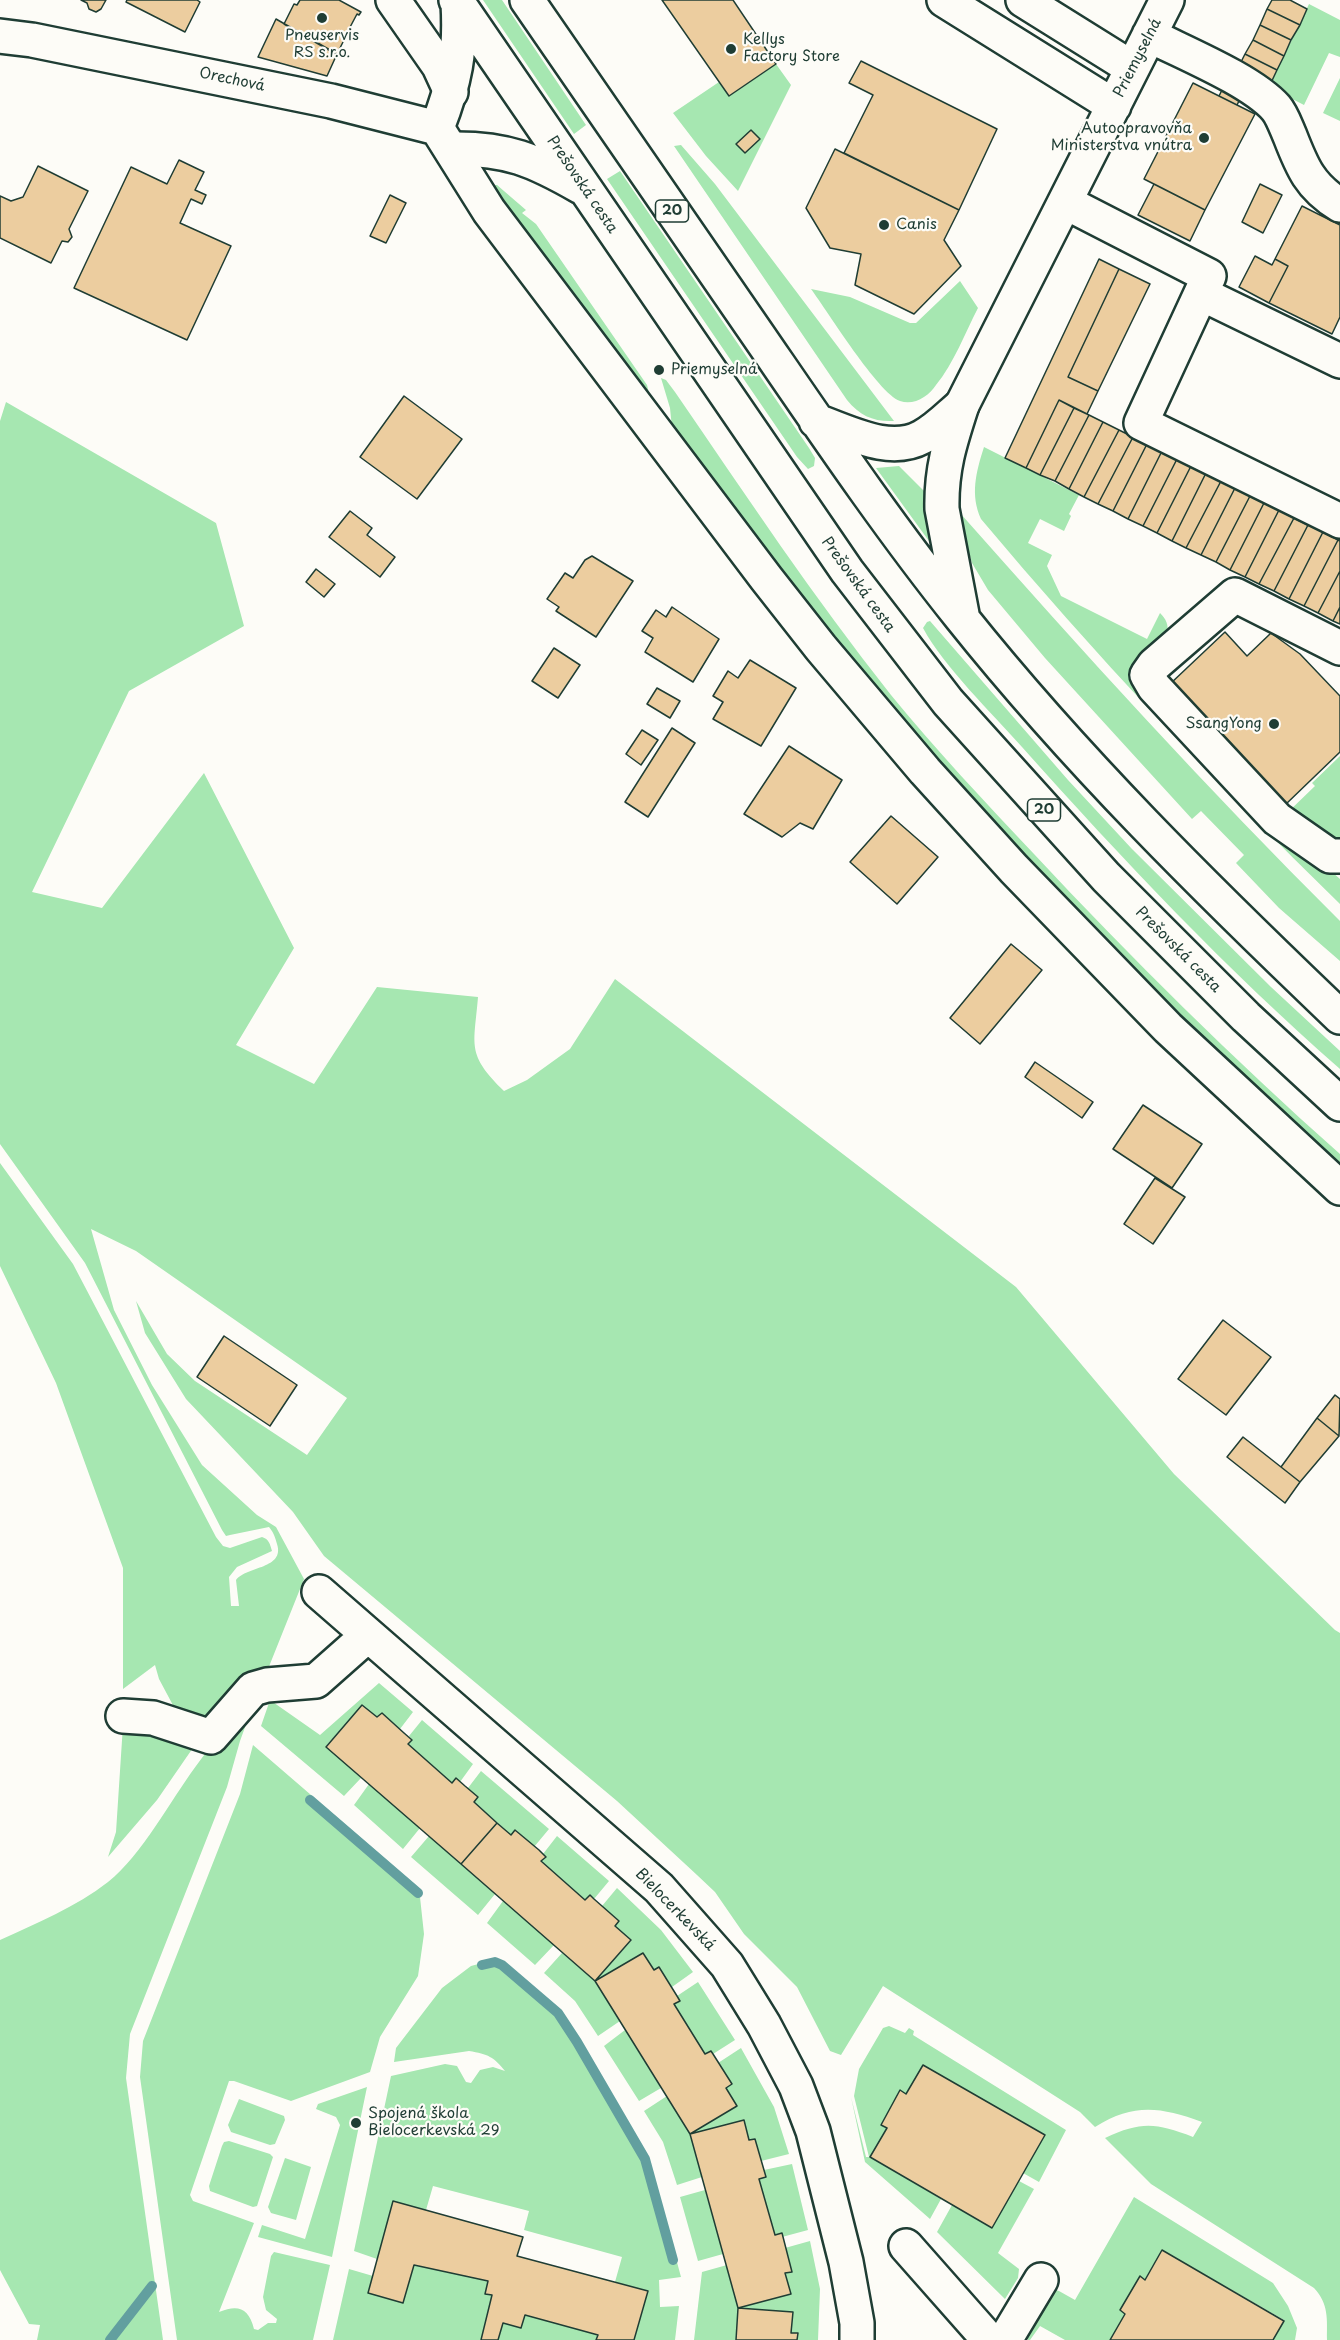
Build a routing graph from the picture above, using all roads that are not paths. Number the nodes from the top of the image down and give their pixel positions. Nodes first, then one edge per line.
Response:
1 (393, 0) edge
2 (527, 0) edge
3 (944, 0) edge
4 (1023, 0) edge
5 (1167, 0) edge
6 (457, 2) edge
7 (0, 36) edge
8 (1149, 36) junction
9 (1132, 68) junction
10 (451, 92) junction
11 (1114, 106) junction
12 (444, 138) junction
13 (585, 189) junction
14 (1065, 202) junction
15 (1340, 205) edge
16 (1202, 294) junction
17 (1340, 361) edge
18 (962, 405) junction
19 (816, 421) junction
20 (1340, 521) edge
21 (963, 619) junction
22 (1340, 648) edge
23 (1340, 856) edge
24 (1340, 1017) edge
25 (1340, 1104) edge
26 (1340, 1188) edge
27 (319, 1592) dead end
28 (368, 1635) junction
29 (123, 1716) dead end
30 (906, 2246) dead end
31 (1041, 2280) dead end
32 (857, 2340) edge
33 (989, 2340) edge
34 (1005, 2340) edge

1 - 10 main road
2 - 19 main road, 20
3 - 11 main road
4 - 9 main road
5 - 8 main road, Priemyselná
6 - 10 main road
6 - 13 main road, Prešovská cesta / 20
7 - 12 main road, Orechová
8 - 9 main road, Priemyselná
8 - 15 main road
9 - 11 main road, Priemyselná
10 - 12 main road
11 - 14 main road, Priemyselná
12 - 13 main road, Orechová
12 - 26 main road
13 - 25 main road, Prešovská cesta / 20
14 - 16 main road
14 - 18 main road, Priemyselná
16 - 17 main road
16 - 20 main road
18 - 19 main road
18 - 21 main road, Priemyselná
19 - 21 main road, 20
21 - 24 main road, 20
22 - 23 main road
27 - 28 main road, Bielocerkevská
28 - 29 main road
28 - 32 main road, Bielocerkevská
30 - 33 main road
31 - 34 main road

